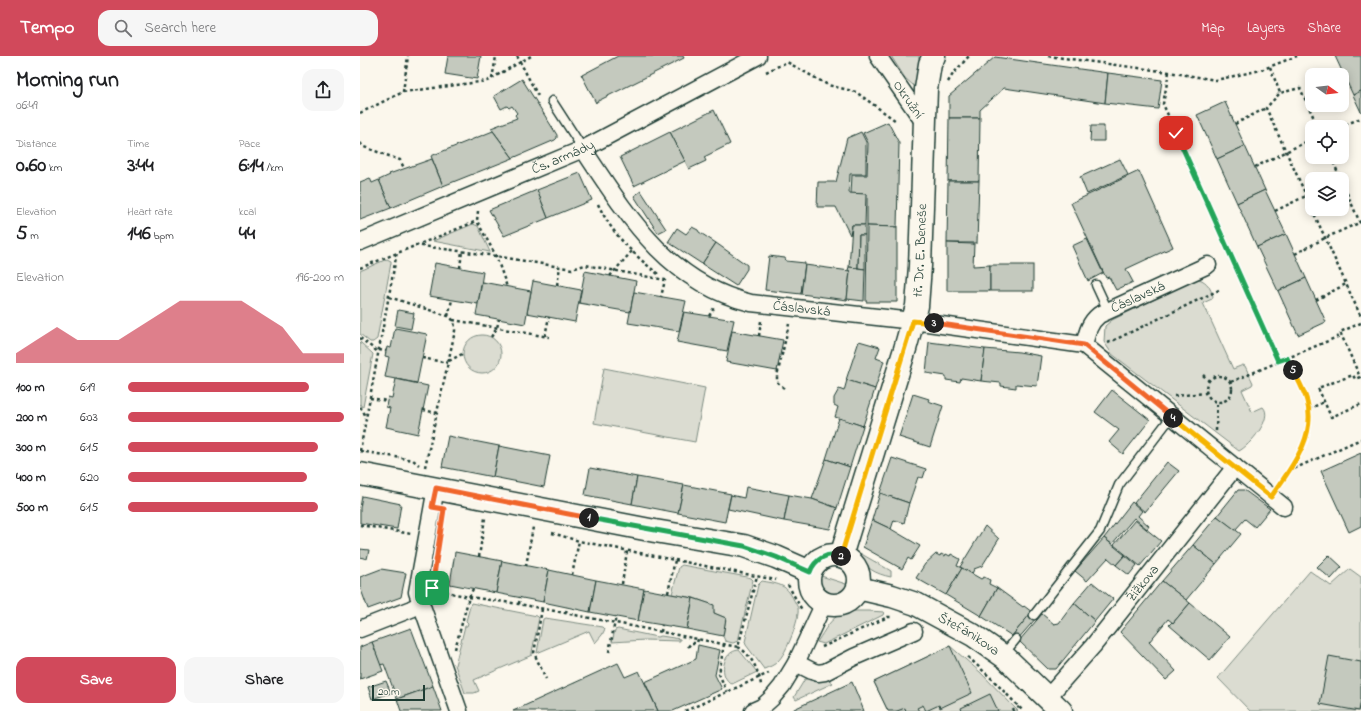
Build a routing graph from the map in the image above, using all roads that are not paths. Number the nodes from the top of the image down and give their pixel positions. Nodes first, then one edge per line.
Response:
1 (758, 56) edge
2 (878, 56) edge
3 (934, 56) edge
4 (552, 101) road end
5 (925, 124) junction
6 (583, 149) junction
7 (360, 242) edge
8 (1208, 265) dead end
9 (1096, 285) dead end
10 (1108, 311) junction
11 (913, 321) junction
12 (1084, 345) junction
13 (1171, 417) junction
14 (1235, 467) junction
15 (360, 474) edge
16 (436, 488) junction
17 (1284, 507) dead end
18 (841, 556) junction
19 (810, 572) junction
20 (858, 588) junction
21 (824, 603) junction
22 (421, 604) junction
23 (1034, 615) dead end
24 (360, 629) edge
25 (914, 631) dead end
26 (796, 663) junction
27 (1055, 704) edge
28 (760, 710) edge
29 (459, 711) edge

1 - 6 street, Čs. armády
2 - 5 street, Okružní
3 - 5 main road, tř. Dr. E. Beneše
4 - 6 lane
5 - 11 main road, tř. Dr. E. Beneše
6 - 7 street, Čs. armády
6 - 11 street, Čáslavská
8 - 10 street, Čáslavská
9 - 10 lane
10 - 12 street, Čáslavská
11 - 12 street, Čáslavská
11 - 18 main road, tř. Dr. E. Beneše
12 - 13 street
13 - 14 street
13 - 23 lane
14 - 17 street
14 - 27 street, Žižkova
15 - 16 main road
16 - 19 main road
16 - 22 street
18 - 19 main road
18 - 20 main road
19 - 21 main road
20 - 21 main road
20 - 27 main road, Štefánikova
21 - 26 street
22 - 24 street
22 - 29 street
25 - 26 street
26 - 28 street

